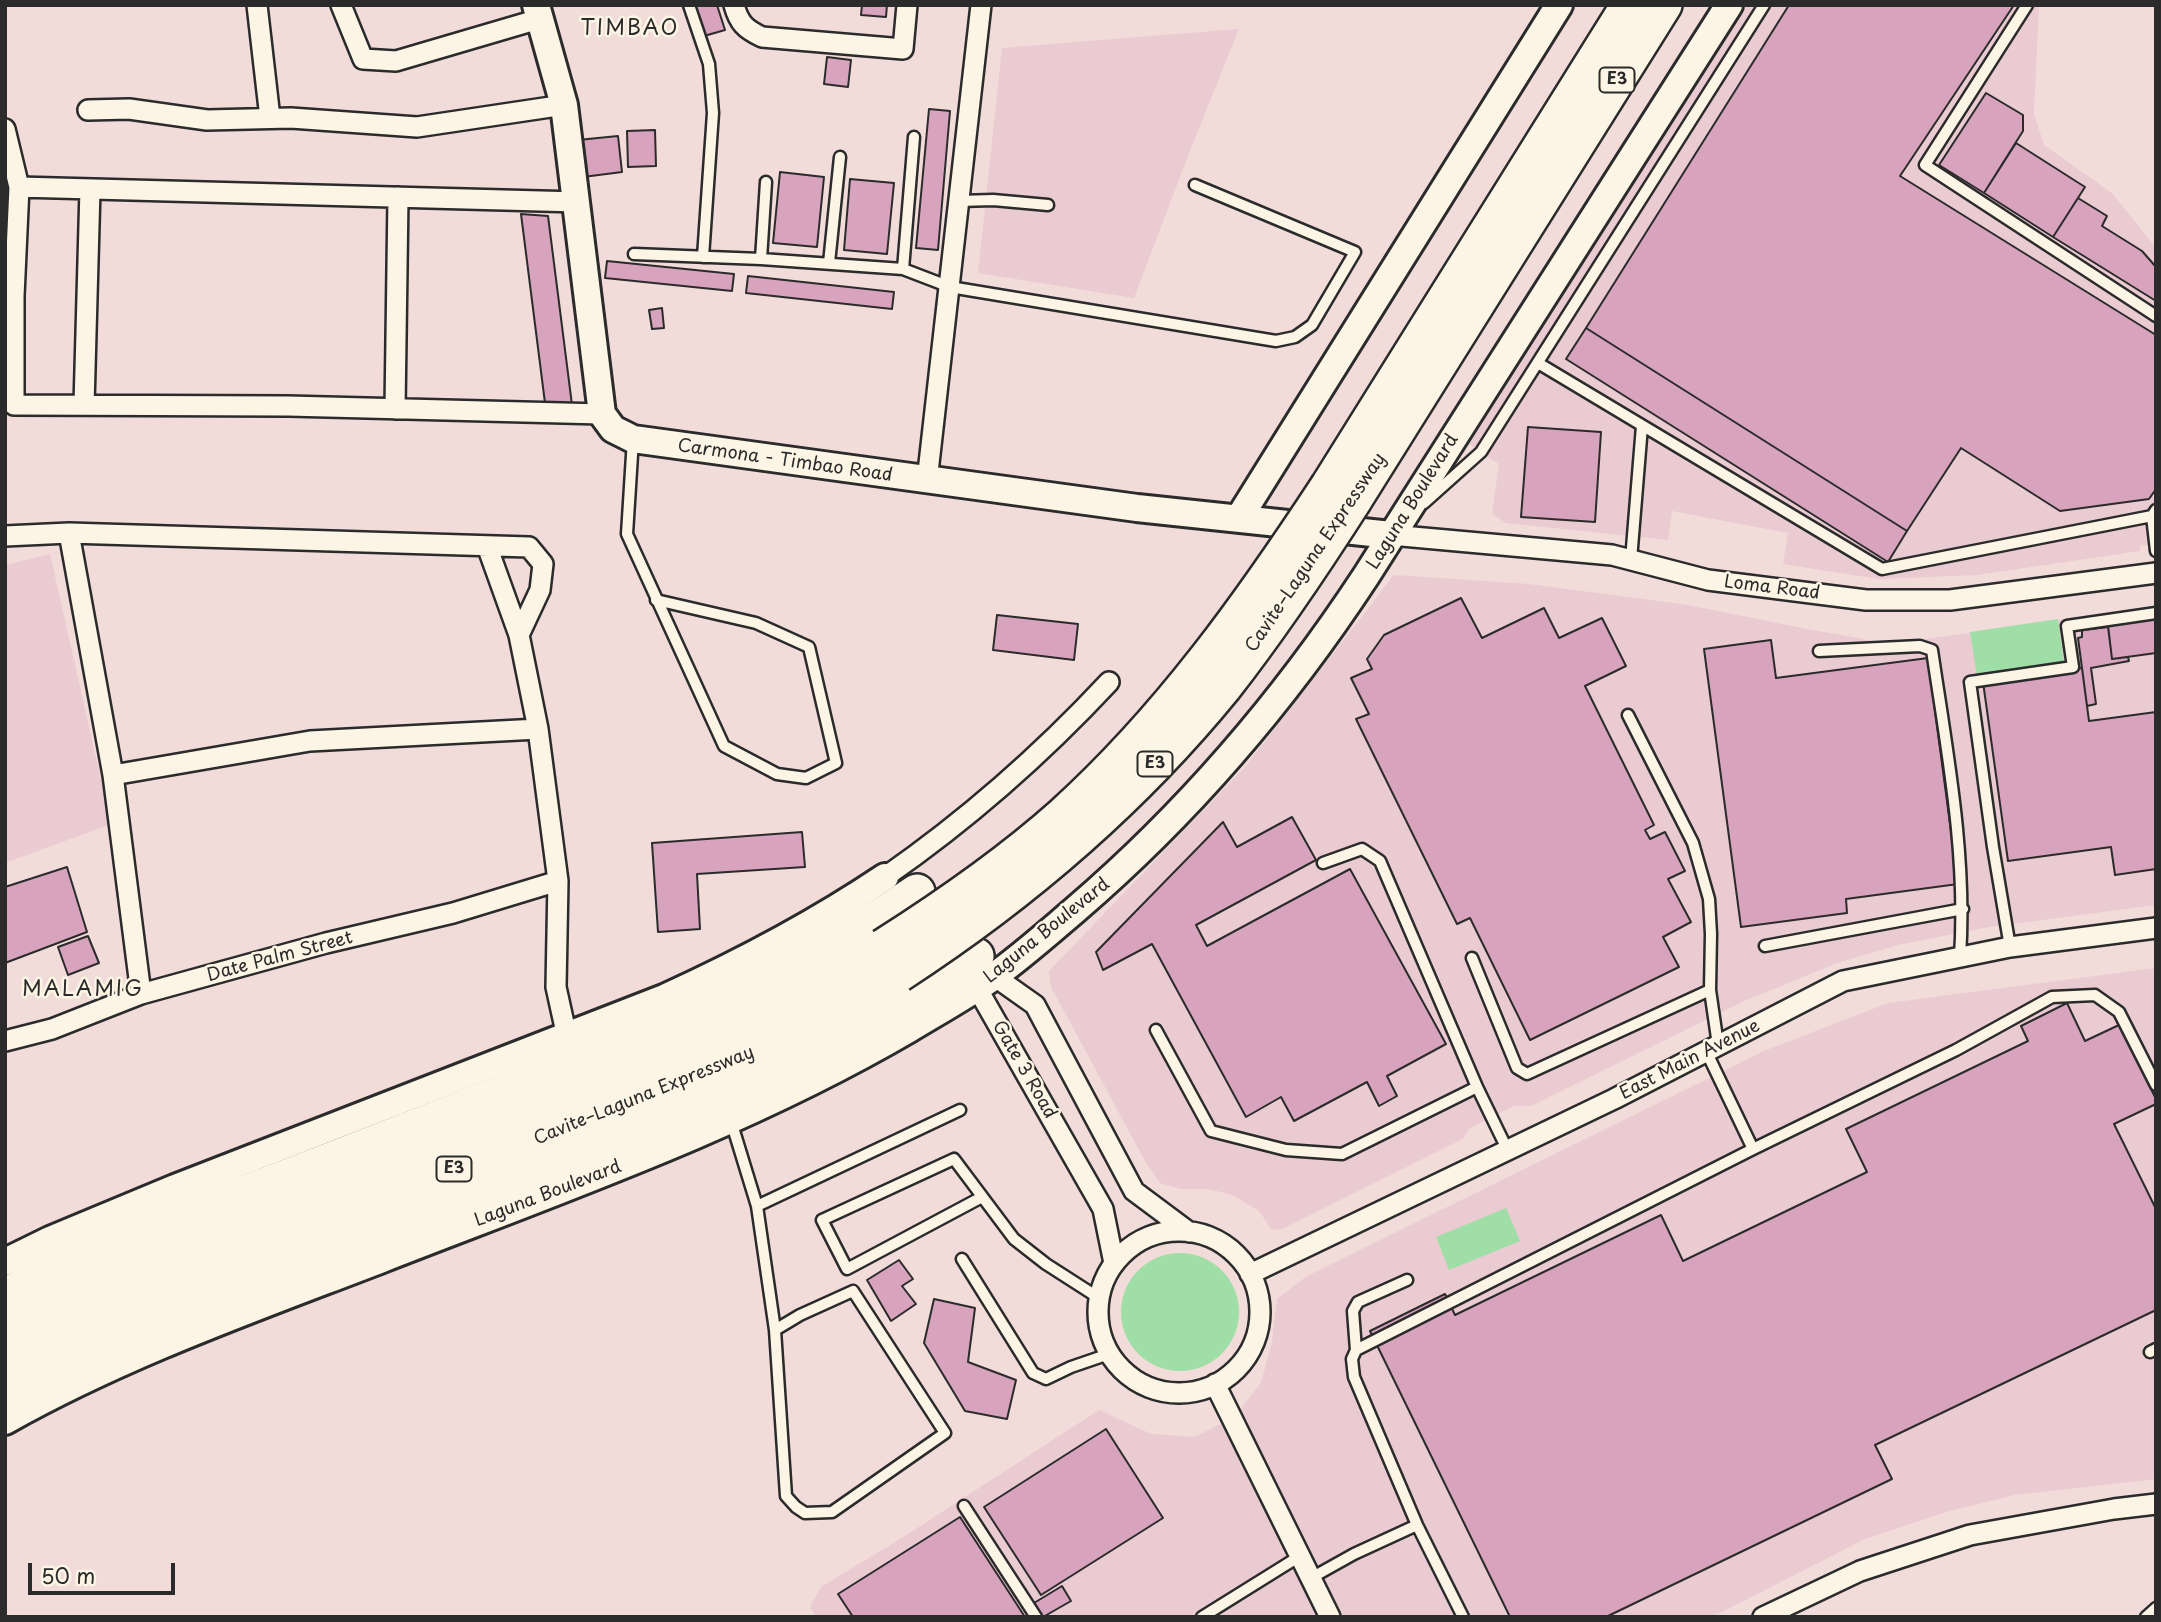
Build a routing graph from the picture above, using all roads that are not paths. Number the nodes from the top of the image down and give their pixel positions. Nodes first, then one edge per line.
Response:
1 (257, 5) edge
2 (341, 5) edge
3 (689, 5) edge
4 (734, 5) edge
5 (907, 5) edge
6 (981, 5) edge
7 (1559, 5) edge
8 (1629, 5) edge
9 (1664, 5) edge
10 (1729, 5) edge
11 (1764, 5) edge
12 (2027, 5) edge
13 (538, 12) edge
14 (564, 105) junction
15 (88, 110) dead end
16 (270, 118) junction
17 (5, 129) edge
18 (914, 137) dead end
19 (840, 157) dead end
20 (766, 183) dead end
21 (1195, 185) dead end
22 (12, 189) edge
23 (90, 189) junction
24 (398, 197) junction
25 (959, 201) junction
26 (578, 202) junction
27 (1048, 205) dead end
28 (634, 254) dead end
29 (704, 257) junction
30 (761, 259) junction
31 (829, 263) junction
32 (903, 268) junction
33 (950, 287) junction
34 (9, 295) edge
35 (2156, 316) edge
36 (1538, 363) junction
37 (9, 405) edge
38 (84, 405) junction
39 (395, 409) junction
40 (602, 414) junction
41 (1642, 426) junction
42 (634, 439) junction
43 (927, 481) junction
44 (1342, 492) junction
45 (2154, 513) edge
46 (1239, 518) junction
47 (69, 533) junction
48 (1391, 535) junction
49 (5, 536) edge
50 (487, 546) junction
51 (2156, 551) edge
52 (1631, 560) junction
53 (2156, 573) edge
54 (656, 600) junction
55 (2156, 613) edge
56 (519, 635) junction
57 (1819, 651) dead end
58 (1109, 682) dead end
59 (1628, 715) dead end
60 (538, 729) junction
61 (113, 775) junction
62 (1323, 863) dead end
63 (558, 881) junction
64 (900, 891) junction
65 (1963, 909) junction
66 (2156, 928) edge
67 (1765, 946) dead end
68 (2010, 947) junction
69 (1960, 957) junction
70 (1472, 958) dead end
71 (891, 960) junction
72 (976, 972) junction
73 (1710, 990) junction
74 (141, 994) junction
75 (1156, 1031) dead end
76 (567, 1037) junction
77 (5, 1041) edge
78 (1712, 1048) junction
79 (2156, 1085) edge
80 (1477, 1087) junction
81 (960, 1110) dead end
82 (731, 1121) junction
83 (1752, 1149) junction
84 (1508, 1152) junction
85 (982, 1197) junction
86 (757, 1206) junction
87 (1189, 1232) junction
88 (962, 1259) dead end
89 (5, 1262) edge
90 (1114, 1263) junction
91 (1250, 1274) junction
92 (1407, 1280) dead end
93 (5, 1296) edge
94 (1099, 1298) junction
95 (5, 1325) edge
96 (775, 1330) junction
97 (1356, 1350) junction
98 (1109, 1354) junction
99 (5, 1358) edge
100 (1215, 1384) junction
101 (5, 1391) edge
102 (5, 1421) edge
103 (2156, 1504) edge
104 (964, 1506) dead end
105 (1417, 1525) junction
106 (1300, 1556) junction
107 (1311, 1578) junction
108 (2156, 1608) edge
109 (1036, 1617) edge
110 (1202, 1617) edge
111 (1330, 1617) edge
112 (1463, 1617) edge
113 (1763, 1617) edge
114 (2146, 1617) edge

1 - 16 street
2 - 13 street
3 - 29 lane
4 - 5 street
6 - 25 street
7 - 46 main road
8 - 44 highway, Cavite–Laguna Expressway / E3
9 - 44 highway, Cavite–Laguna Expressway / E3
10 - 48 main road, Laguna Boulevard
11 - 36 lane
12 - 35 lane
13 - 14 main road
14 - 16 street
14 - 26 main road
15 - 16 street
17 - 22 street
18 - 32 lane
19 - 31 lane
20 - 30 lane
21 - 33 lane
22 - 23 street
22 - 34 street
23 - 24 street
23 - 38 street
24 - 26 street
24 - 39 street
25 - 27 lane
25 - 33 street
26 - 40 main road
28 - 29 lane
29 - 30 lane
30 - 31 lane
31 - 32 lane
32 - 33 lane
33 - 43 street
34 - 37 street
36 - 41 lane
36 - 48 lane
37 - 38 street
38 - 39 street
39 - 40 street
40 - 42 main road, Carmona - Timbao Road
41 - 45 lane
41 - 52 lane
42 - 43 main road, Carmona - Timbao Road
42 - 54 lane
43 - 46 main road, Carmona - Timbao Road
44 - 71 highway, Cavite–Laguna Expressway / E3, bridge
45 - 51 lane
46 - 48 main road, Carmona - Timbao Road
47 - 49 street
47 - 50 street
47 - 61 street
48 - 52 street, Loma Road
48 - 72 main road, Laguna Boulevard
50 - 56 street
50 - 56 street
52 - 53 street, Loma Road
54 - 54 lane
55 - 68 lane
56 - 60 street
57 - 65 lane
58 - 64 street
59 - 73 lane
60 - 61 street
60 - 63 street
61 - 74 street
62 - 80 lane
63 - 74 street, Date Palm Street
63 - 76 street
64 - 72 main road, Gate 3 Road
64 - 76 main road
64 - 93 highway
65 - 67 lane
65 - 69 lane
66 - 68 street, East Main Avenue
68 - 69 street, East Main Avenue
69 - 78 street, East Main Avenue
70 - 73 lane
71 - 95 highway, Cavite–Laguna Expressway / E3
71 - 99 highway, Cavite–Laguna Expressway / E3
72 - 82 main road, Laguna Boulevard
72 - 87 street, Gate 3 Road
72 - 90 street, Gate 3 Road
72 - 101 highway
73 - 78 lane
74 - 77 street, Date Palm Street
75 - 80 lane
76 - 89 main road
78 - 83 lane
78 - 84 street, East Main Avenue
79 - 83 lane
80 - 84 lane
81 - 86 lane
82 - 86 lane
82 - 102 main road, Laguna Boulevard
83 - 97 lane
84 - 91 street, East Main Avenue
85 - 85 lane
85 - 94 lane
86 - 96 lane
87 - 90 street
87 - 91 street
88 - 98 lane
90 - 94 street
91 - 100 street
92 - 97 lane
94 - 98 street
96 - 96 lane
97 - 105 lane
98 - 100 street
100 - 106 street
103 - 113 street
104 - 109 lane
105 - 107 lane
105 - 112 lane
106 - 107 street
106 - 110 lane
107 - 111 street
108 - 114 lane

